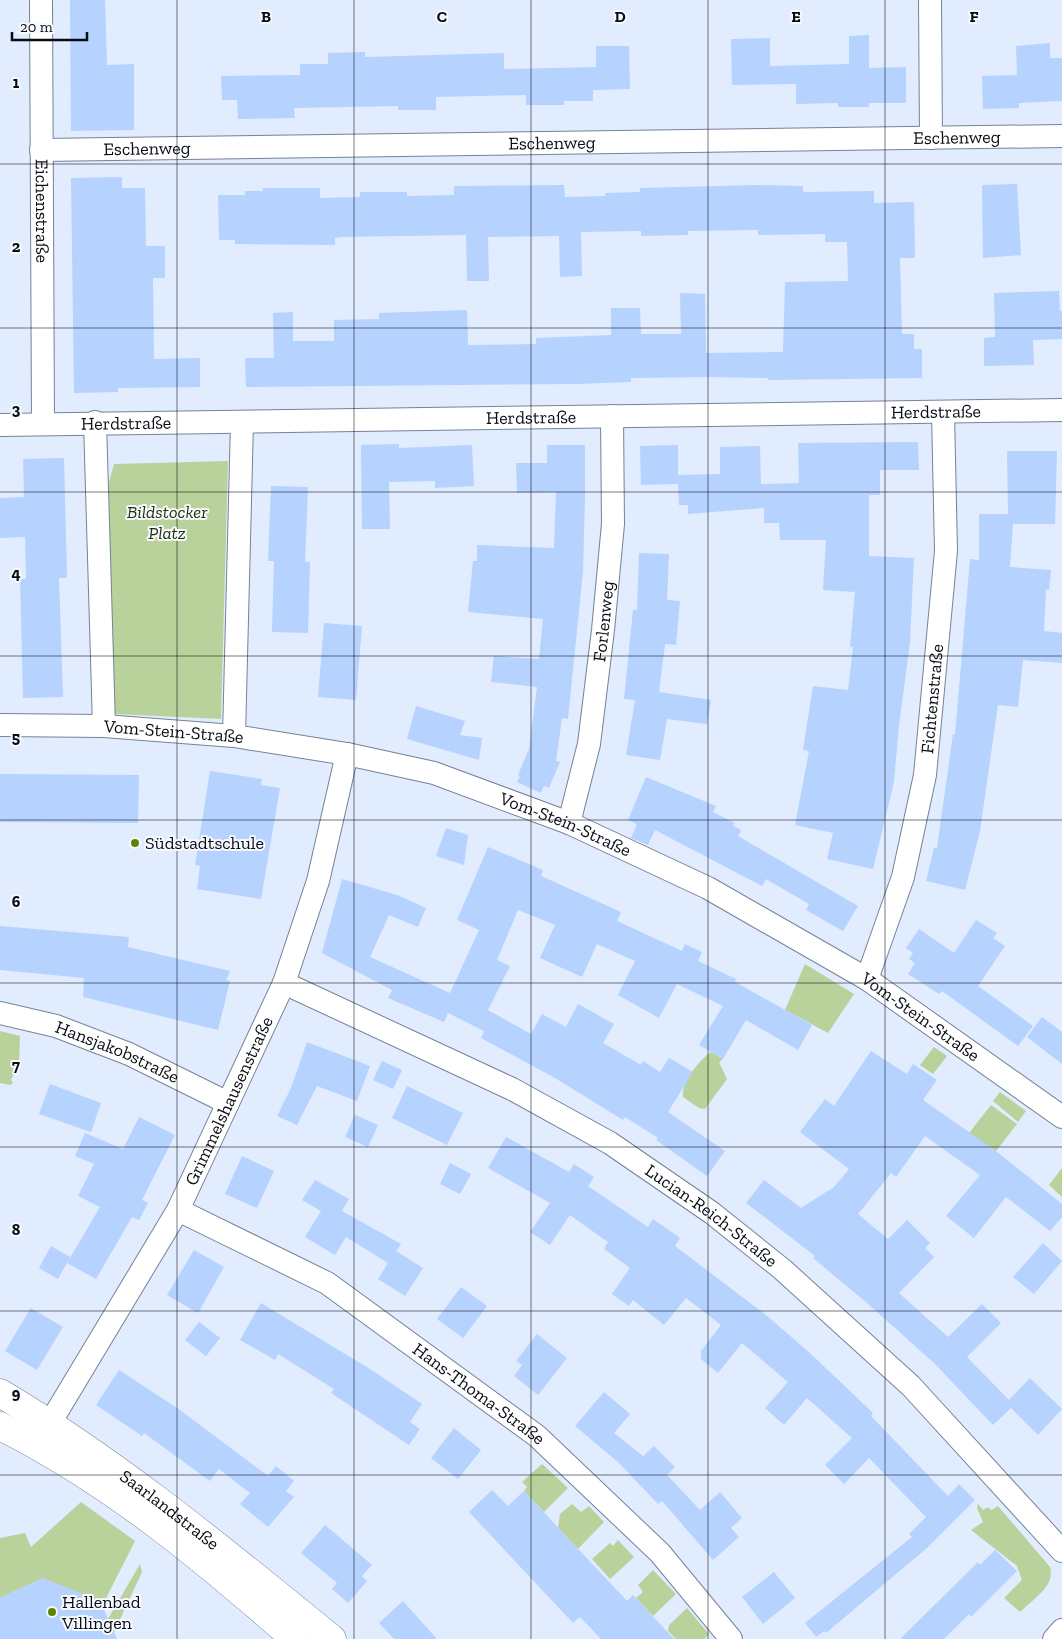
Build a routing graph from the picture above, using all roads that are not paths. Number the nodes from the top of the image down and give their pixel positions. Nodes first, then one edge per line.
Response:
1 (41, 0) edge
2 (930, 0) edge
3 (1062, 136) edge
4 (931, 138) junction
5 (41, 150) junction
6 (1062, 410) edge
7 (943, 412) junction
8 (612, 416) junction
9 (95, 422) junction
10 (242, 422) junction
11 (44, 423) junction
12 (0, 425) edge
13 (0, 725) edge
14 (104, 726) junction
15 (234, 736) junction
16 (347, 754) junction
17 (570, 823) junction
18 (867, 979) junction
19 (284, 983) junction
20 (0, 1014) edge
21 (228, 1102) junction
22 (1062, 1118) edge
23 (178, 1210) junction
24 (0, 1394) edge
25 (50, 1423) junction
26 (0, 1426) edge
27 (1062, 1551) edge
28 (1062, 1630) edge
29 (295, 1639) edge
30 (332, 1639) edge
31 (731, 1639) edge
32 (1054, 1639) edge

1 - 5 street, Eichenstraße
2 - 4 street
3 - 4 street, Eschenweg
4 - 5 street, Eschenweg
5 - 11 street, Eichenstraße
6 - 7 street, Herdstraße
7 - 8 street, Herdstraße
7 - 18 street, Fichtenstraße
8 - 10 street, Herdstraße
8 - 17 street, Forlenweg
9 - 10 street, Herdstraße
9 - 11 street, Herdstraße
9 - 14 street
10 - 15 street
11 - 12 street, Herdstraße
13 - 14 street, Vom-Stein-Straße
14 - 15 street, Vom-Stein-Straße
15 - 16 street, Vom-Stein-Straße
16 - 17 street, Vom-Stein-Straße
16 - 19 street, Grimmelshausenstraße
17 - 18 street, Vom-Stein-Straße
18 - 22 street, Vom-Stein-Straße
19 - 21 street, Grimmelshausenstraße
19 - 27 street, Lucian-Reich-Straße
20 - 21 street, Hansjakobstraße
21 - 23 street, Grimmelshausenstraße
23 - 25 street, Grimmelshausenstraße
23 - 31 street, Hans-Thoma-Straße
24 - 25 street, Saarlandstraße
25 - 30 street, Saarlandstraße
26 - 29 street, Saarlandstraße
28 - 32 street

